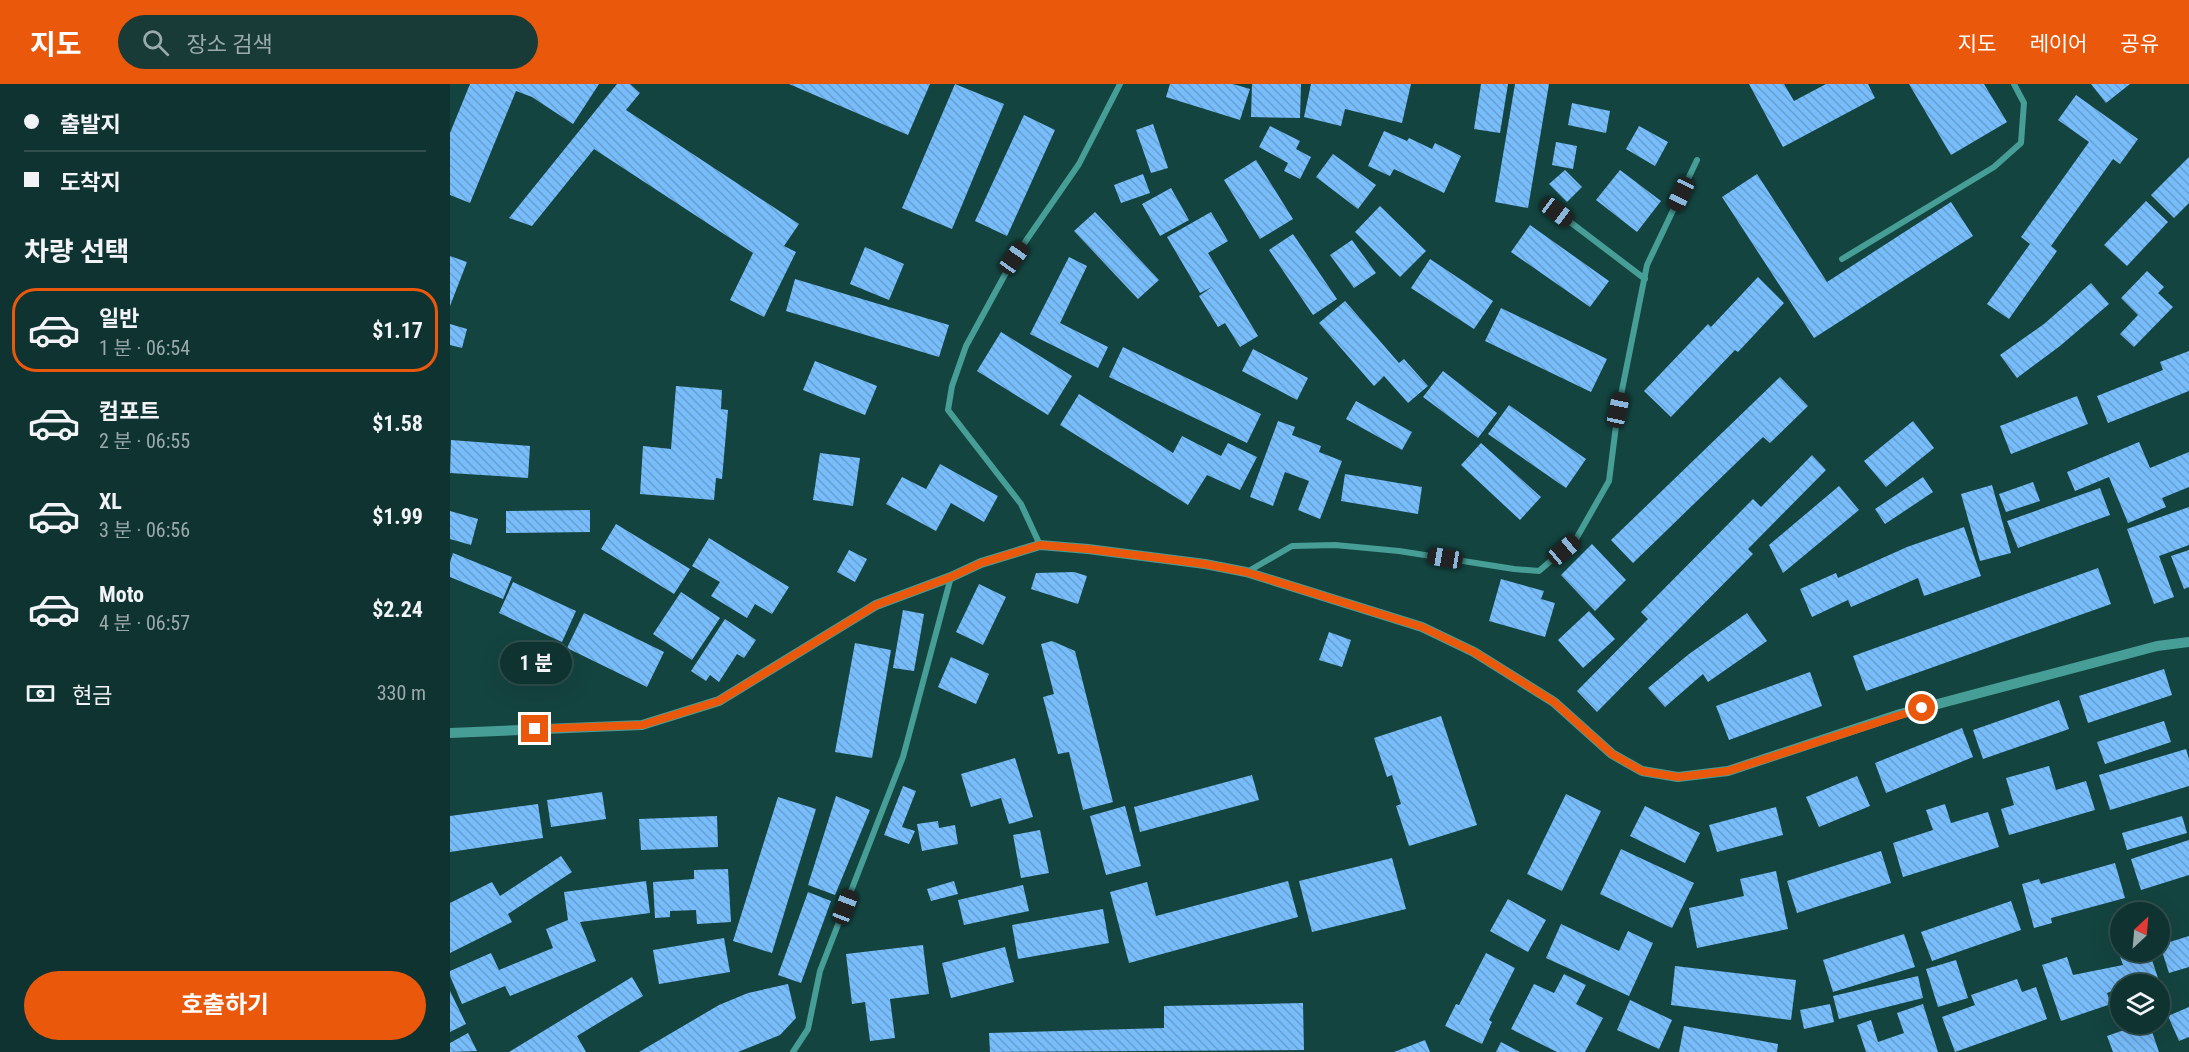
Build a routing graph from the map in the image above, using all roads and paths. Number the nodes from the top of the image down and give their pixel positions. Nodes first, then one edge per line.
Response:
1 (1120, 84) edge
2 (2014, 84) edge
3 (1697, 160) dead end
4 (1557, 212) dead end
5 (1842, 259) dead end
6 (1645, 279) junction
7 (1040, 545) junction
8 (1246, 572) junction
9 (951, 577) junction
10 (2189, 642) edge
11 (450, 733) edge
12 (793, 1052) edge

1 - 7 street
2 - 5 street
3 - 6 street
4 - 6 street
6 - 8 street
7 - 8 street
7 - 9 street
8 - 10 street
9 - 11 street
9 - 12 street

